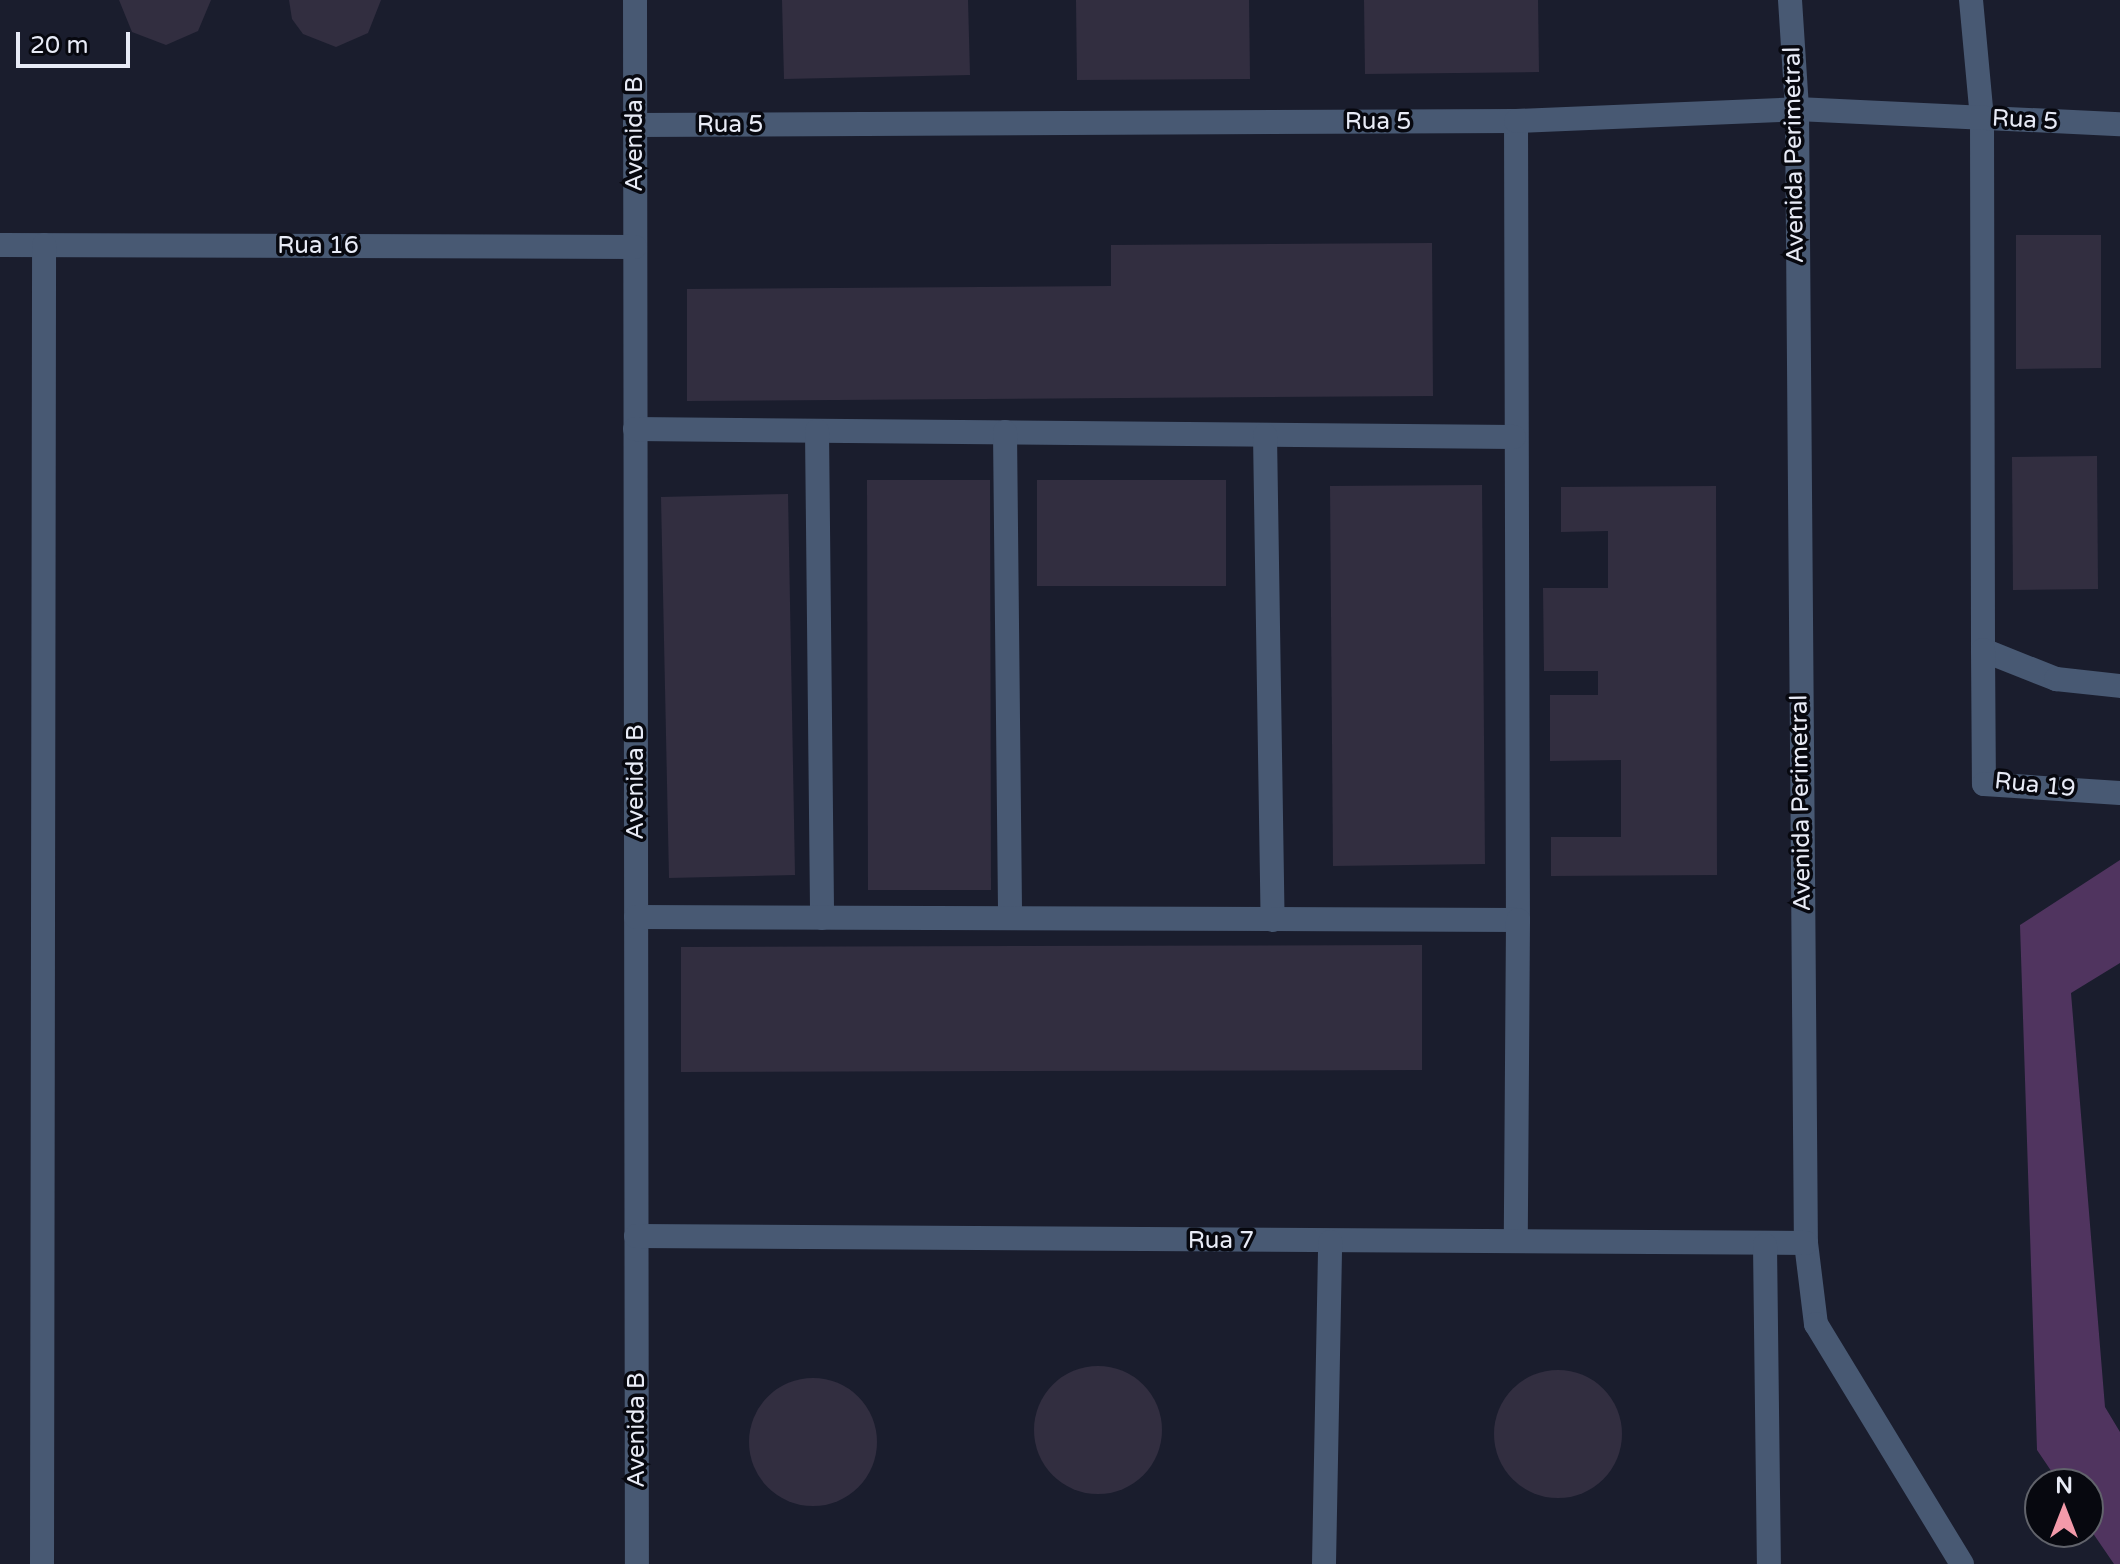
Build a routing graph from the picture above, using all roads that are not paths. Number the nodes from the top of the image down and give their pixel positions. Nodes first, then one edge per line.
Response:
1 (635, 0) edge
2 (1790, 0) edge
3 (1971, 0) edge
4 (1797, 109) junction
5 (1982, 118) junction
6 (1516, 121) junction
7 (2120, 124) edge
8 (635, 125) junction
9 (0, 245) edge
10 (44, 245) junction
11 (635, 247) junction
12 (635, 429) junction
13 (817, 431) junction
14 (1005, 432) junction
15 (1265, 435) junction
16 (1514, 437) junction
17 (1983, 650) junction
18 (2120, 686) edge
19 (2120, 793) edge
20 (636, 917) junction
21 (822, 918) junction
22 (1010, 918) junction
23 (1273, 920) junction
24 (1518, 920) junction
25 (636, 1236) junction
26 (1516, 1239) junction
27 (1330, 1242) junction
28 (1806, 1243) junction
29 (1765, 1245) junction
30 (42, 1564) edge
31 (637, 1564) edge
32 (1324, 1564) edge
33 (1769, 1564) edge
34 (1962, 1564) edge

1 - 8 lane, Avenida B
2 - 4 lane, Avenida Perimetral
3 - 5 lane
4 - 5 lane, Rua 5
4 - 6 lane, Rua 5
4 - 28 lane, Avenida Perimetral
5 - 7 lane, Rua 5
5 - 17 lane
6 - 8 lane, Rua 5
6 - 16 lane
8 - 11 lane, Avenida B
9 - 10 lane, Rua 16
10 - 11 lane, Rua 16
10 - 30 lane
11 - 12 lane, Avenida B
12 - 13 lane
12 - 20 lane, Avenida B
13 - 14 lane
13 - 21 lane
14 - 15 lane
14 - 22 lane
15 - 16 lane
15 - 23 lane
16 - 24 lane
17 - 18 lane
17 - 19 lane, Rua 19
20 - 21 lane
20 - 25 lane, Avenida B
21 - 22 lane
22 - 23 lane
23 - 24 lane
24 - 26 lane
25 - 27 lane, Rua 7
25 - 31 lane, Avenida B
26 - 27 lane, Rua 7
26 - 29 lane, Rua 7
27 - 32 lane
28 - 29 lane, Rua 7
28 - 34 lane, Avenida Perimetral
29 - 33 lane

